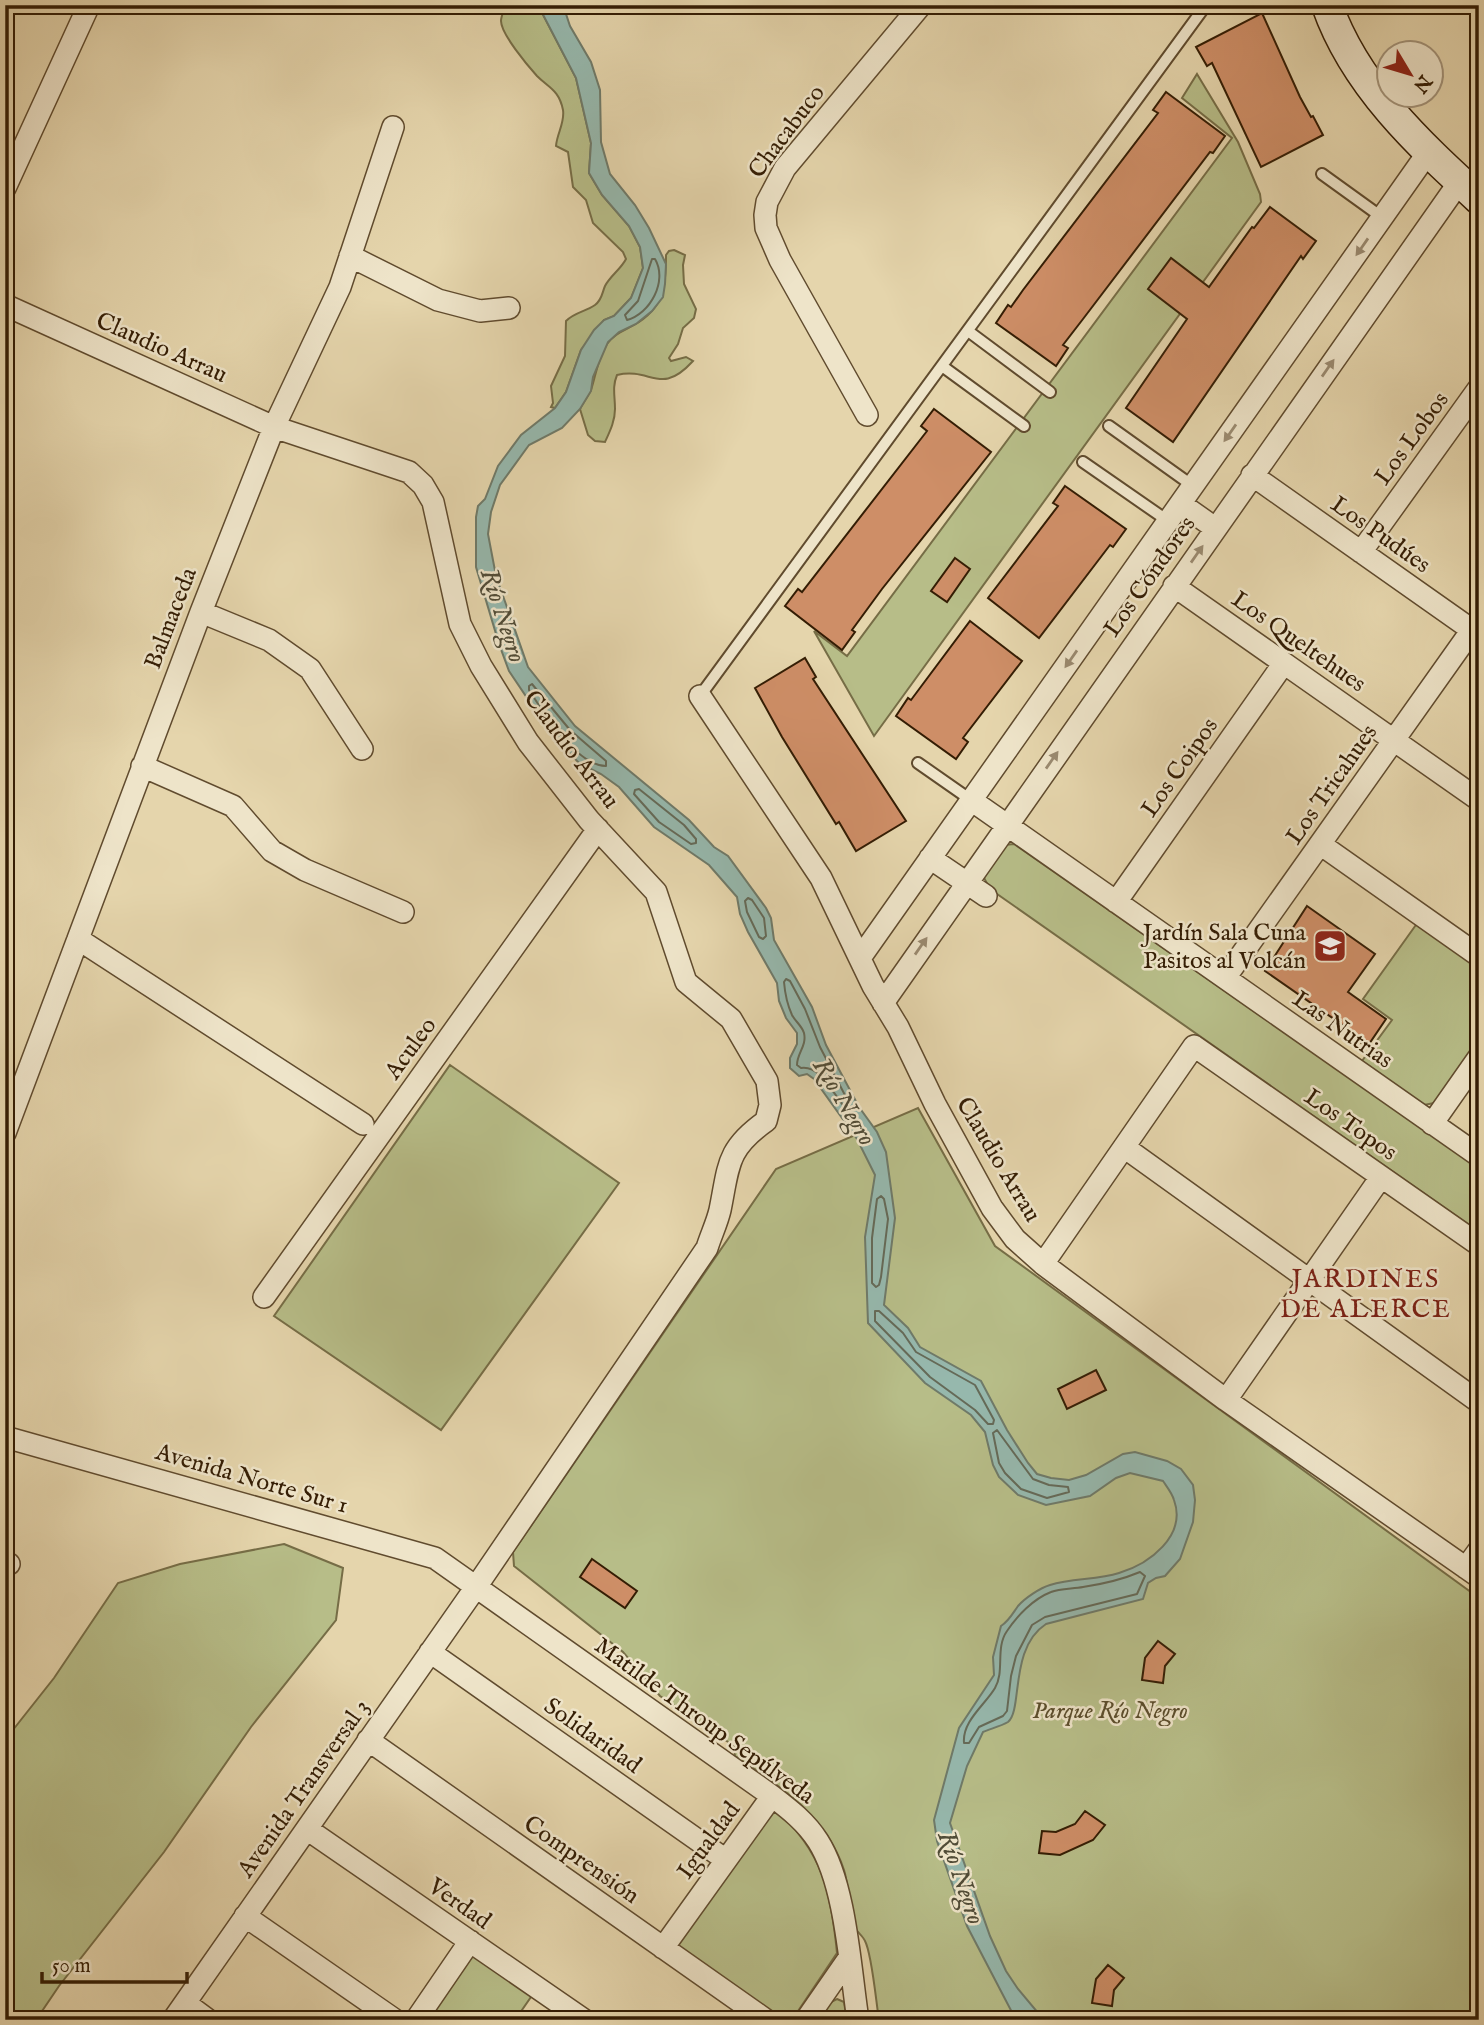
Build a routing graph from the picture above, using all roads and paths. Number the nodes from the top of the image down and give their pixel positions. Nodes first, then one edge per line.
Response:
1 (89, 5) edge
2 (920, 5) edge
3 (1206, 5) edge
4 (1327, 5) edge
5 (393, 127) dead end
6 (1430, 151) junction
7 (1322, 174) dead end
8 (5, 188) edge
9 (1469, 190) edge
10 (1383, 218) junction
11 (351, 256) junction
12 (5, 305) edge
13 (509, 308) dead end
14 (968, 331) junction
15 (942, 366) junction
16 (1479, 388) edge
17 (1050, 391) dead end
18 (867, 415) dead end
19 (274, 426) junction
20 (1024, 426) dead end
21 (1109, 426) dead end
22 (1083, 462) dead end
23 (1252, 475) junction
24 (1187, 495) junction
25 (1168, 521) junction
26 (1215, 528) junction
27 (1361, 552) junction
28 (1174, 586) junction
29 (201, 612) junction
30 (1476, 628) edge
31 (1284, 663) junction
32 (700, 696) joint
33 (1394, 740) junction
34 (362, 749) dead end
35 (918, 763) dead end
36 (142, 766) junction
37 (971, 800) junction
38 (1479, 800) edge
39 (1006, 825) junction
40 (598, 829) junction
41 (1320, 844) junction
42 (930, 858) junction
43 (966, 883) junction
44 (986, 897) dead end
45 (1116, 902) junction
46 (403, 912) dead end
47 (78, 939) junction
48 (1479, 956) edge
49 (860, 958) junction
50 (1225, 978) junction
51 (883, 1003) junction
52 (1479, 1057) edge
53 (767, 1082) joint
54 (14, 1084) edge
55 (363, 1124) dead end
56 (1432, 1124) junction
57 (5, 1133) edge
58 (1124, 1147) junction
59 (1479, 1157) edge
60 (1381, 1177) junction
61 (1479, 1245) edge
62 (1043, 1264) junction
63 (1309, 1280) junction
64 (264, 1297) dead end
65 (1226, 1400) junction
66 (1479, 1402) edge
67 (5, 1437) edge
68 (1479, 1550) edge
69 (1472, 1572) edge
70 (476, 1587) junction
71 (430, 1652) junction
72 (368, 1741) junction
73 (772, 1796) junction
74 (307, 1829) junction
75 (726, 1860) junction
76 (245, 1916) junction
77 (470, 1941) junction
78 (663, 1948) junction
79 (849, 1958) junction
80 (179, 2011) edge
81 (208, 2020) edge
82 (395, 2020) edge
83 (416, 2020) edge
84 (584, 2020) edge
85 (766, 2020) edge
86 (806, 2020) edge
87 (858, 2020) edge

1 - 8 street
2 - 18 street, Chacabuco
3 - 14 lane
4 - 6 main road
5 - 11 street, Balmaceda
6 - 9 main road
6 - 10 street, Los Cóndores
7 - 10 lane
23 -> 9 street, Los Cóndores
10 -> 24 street, Los Cóndores
11 - 13 street
11 - 19 street, Balmaceda
12 - 19 street, Claudio Arrau
14 - 15 lane
14 - 17 lane
15 - 20 lane
15 - 32 lane
16 - 27 street, Los Lobos
19 - 29 street, Balmaceda
19 - 40 street, Claudio Arrau
21 - 24 lane
22 - 25 lane
23 - 26 street, Los Cóndores
23 - 27 street, Los Pudúes
24 - 25 street, Los Cóndores
24 - 26 street
25 -> 37 street, Los Cóndores
28 -> 26 street, Los Cóndores
27 - 30 street, Los Pudúes
28 - 31 street, Los Queltehues
39 -> 28 street, Los Cóndores
29 - 34 street
29 - 36 street, Balmaceda
30 - 33 street, Los Tricahues
31 - 33 street, Los Queltehues
31 - 45 street, Los Coipos
32 - 49 street, Claudio Arrau
33 - 38 street, Los Queltehues
33 - 41 street, Los Tricahues
35 - 37 lane
36 - 46 street
36 - 47 street, Balmaceda
37 - 39 street, Las Nutrias
37 - 42 street, Los Cóndores
39 - 43 street, Los Cóndores
39 - 45 street, Las Nutrias
40 - 53 street, Claudio Arrau
40 - 64 street, Aculeo
41 - 48 street
41 - 50 street, Los Tricahues
42 - 43 street
42 - 49 street, Los Cóndores
43 - 44 street
51 -> 43 street, Los Cóndores
45 - 50 street, Las Nutrias
47 - 54 street, Balmaceda
47 - 55 street
49 - 51 street, Claudio Arrau
50 - 56 street, Las Nutrias
51 - 62 street, Claudio Arrau
52 - 56 street
53 - 70 street, Avenida Transversal 3
54 - 57 street, Balmaceda
56 - 59 street, Las Nutrias
58 - 60 street, Los Topos
58 - 62 street
58 - 63 street
60 - 61 street, Los Topos
60 - 63 street
62 - 65 street, Claudio Arrau
63 - 65 street
63 - 66 street
65 - 69 street, Claudio Arrau
67 - 70 street, Avenida Norte Sur 1
68 - 69 street
70 - 71 street, Avenida Transversal 3
70 - 73 street, Matilde Throup Sepúlveda
71 - 72 street, Avenida Transversal 3
71 - 75 street, Solidaridad
72 - 74 street, Avenida Transversal 3
72 - 78 street, Comprensión
73 - 75 street, Igualdad
73 - 79 street, Matilde Throup Sepúlveda
74 - 76 street, Avenida Transversal 3
74 - 77 street, Verdad
75 - 78 street, Igualdad
76 - 80 street, Avenida Transversal 3
76 - 82 street
77 - 83 street
77 - 84 street, Verdad
78 - 85 street, Comprensión
79 - 86 street
79 - 87 street, Matilde Throup Sepúlveda
80 - 81 street

